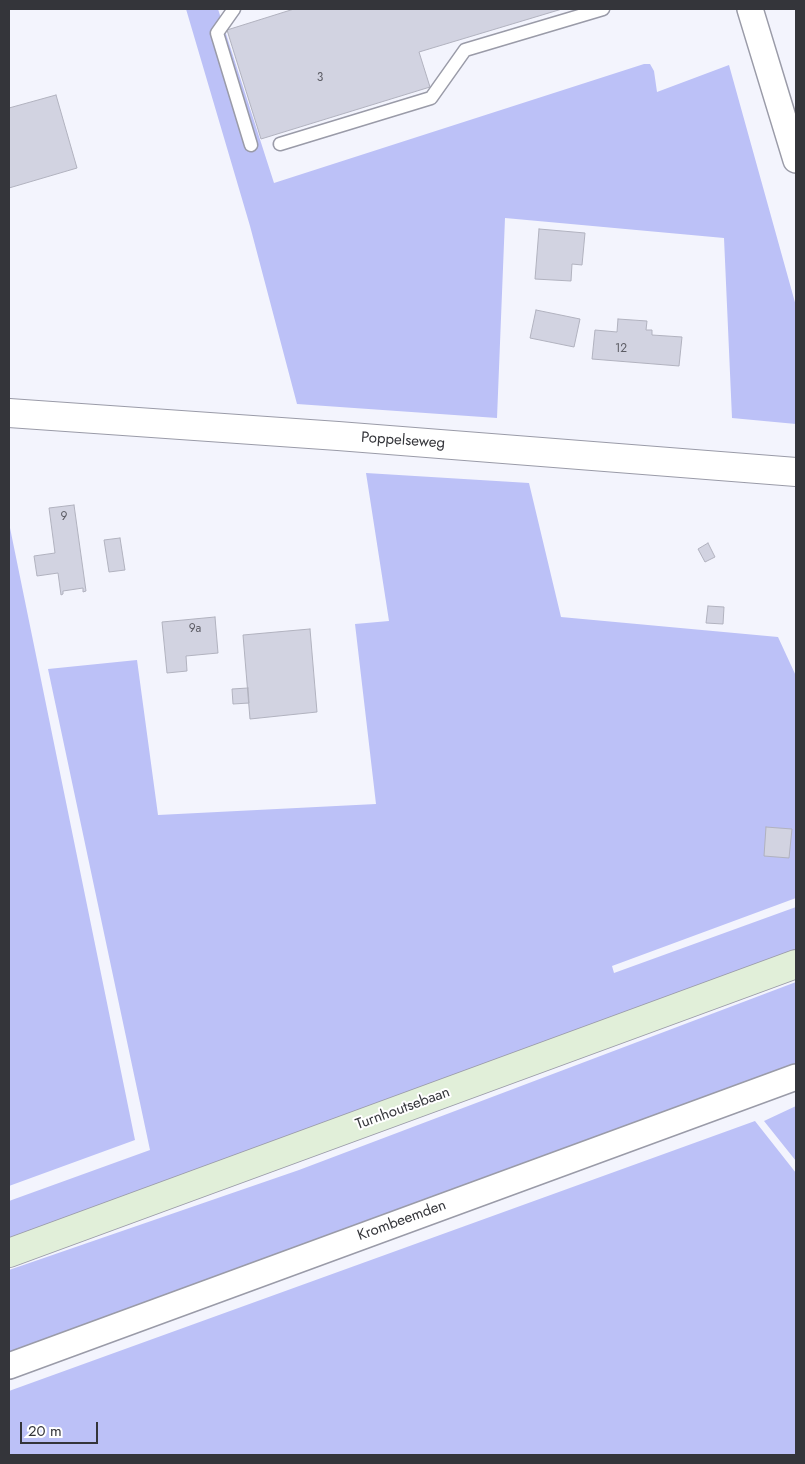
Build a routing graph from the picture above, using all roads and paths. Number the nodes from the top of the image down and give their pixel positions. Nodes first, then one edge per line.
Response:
1 (234, 9) edge
2 (604, 9) edge
3 (750, 9) edge
4 (280, 144) dead end
5 (251, 145) dead end
6 (796, 160) edge
7 (9, 413) edge
8 (796, 472) edge
9 (796, 964) edge
10 (796, 1077) edge
11 (9, 1253) edge
12 (9, 1366) edge

1 - 5 lane
2 - 4 lane
3 - 6 street
7 - 8 street, Poppelseweg
9 - 11 main road, Turnhoutsebaan
10 - 12 street, Krombeemden

